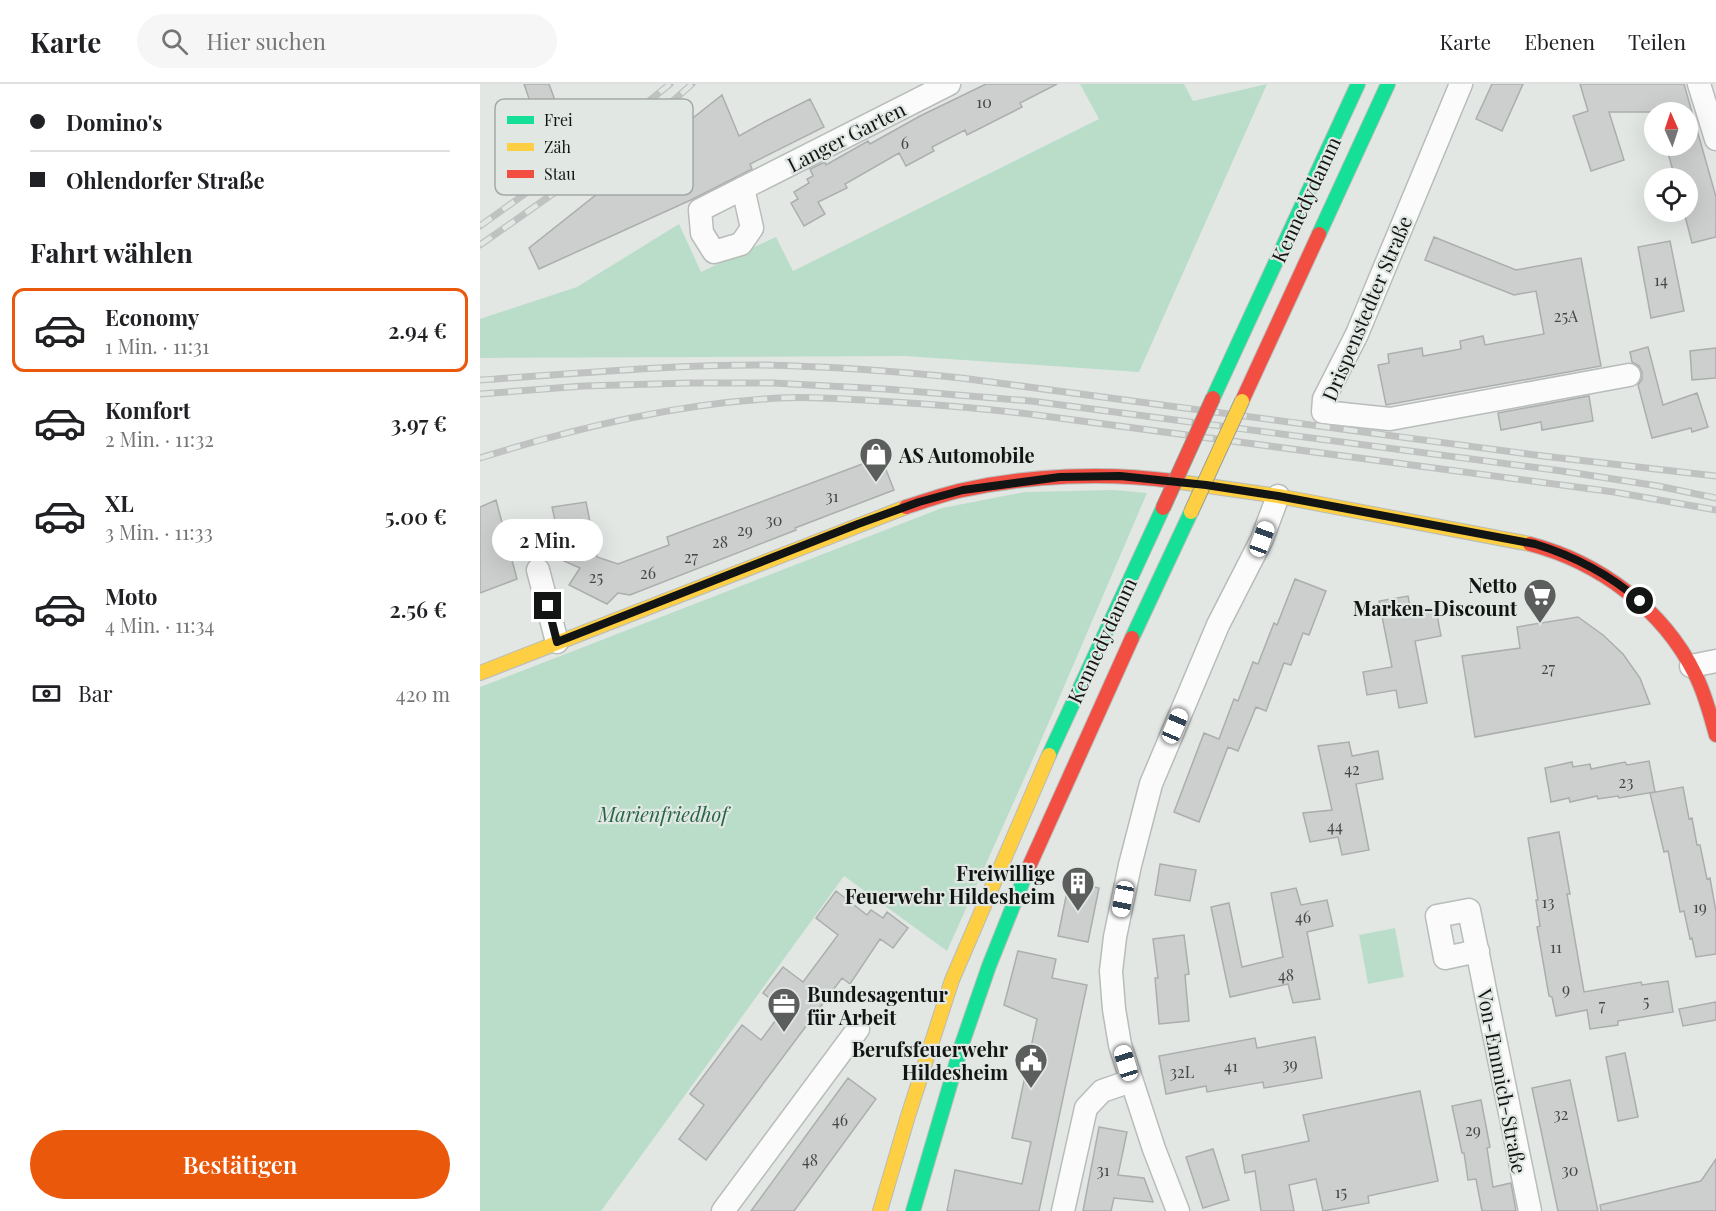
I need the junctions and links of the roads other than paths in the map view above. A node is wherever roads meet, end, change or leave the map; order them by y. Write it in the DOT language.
graph roads {
  1 [pos="949,84"];
  2 [pos="1359,84"];
  3 [pos="1388,84"];
  4 [pos="1461,84"];
  5 [pos="1699,84"];
  6 [pos="1716,139"];
  7 [pos="743,188"];
  8 [pos="1629,375"];
  9 [pos="1278,496"];
  10 [pos="538,570"];
  11 [pos="557,642"];
  12 [pos="1716,661"];
  13 [pos="1691,666"];
  14 [pos="480,673"];
  15 [pos="1716,735"];
  16 [pos="1478,951"];
  17 [pos="858,1029"];
  18 [pos="1131,1080"];
  19 [pos="723,1211"];
  20 [pos="880,1211"];
  21 [pos="912,1211"];
  22 [pos="1063,1211"];
  23 [pos="1178,1211"];
  24 [pos="1530,1211"];
  1 -- 7 [label="street, Langer Garten"];
  2 -- 20 [label="main road, Kennedydamm, bridge"];
  3 -- 21 [label="main road, Kennedydamm, bridge"];
  4 -- 8 [label="street, Drispenstedter Straße"];
  5 -- 6 [label="street"];
  9 -- 11 [label="main road"];
  9 -- 13 [label="main road"];
  9 -- 18 [label="street"];
  10 -- 11 [label="street"];
  11 -- 14 [label="main road"];
  12 -- 13 [label="street"];
  13 -- 15 [label="main road"];
  16 -- 24 [label="street, Von-Emmich-Straße"];
  17 -- 19 [label="street"];
  18 -- 22 [label="street"];
  18 -- 23 [label="street"];
}
